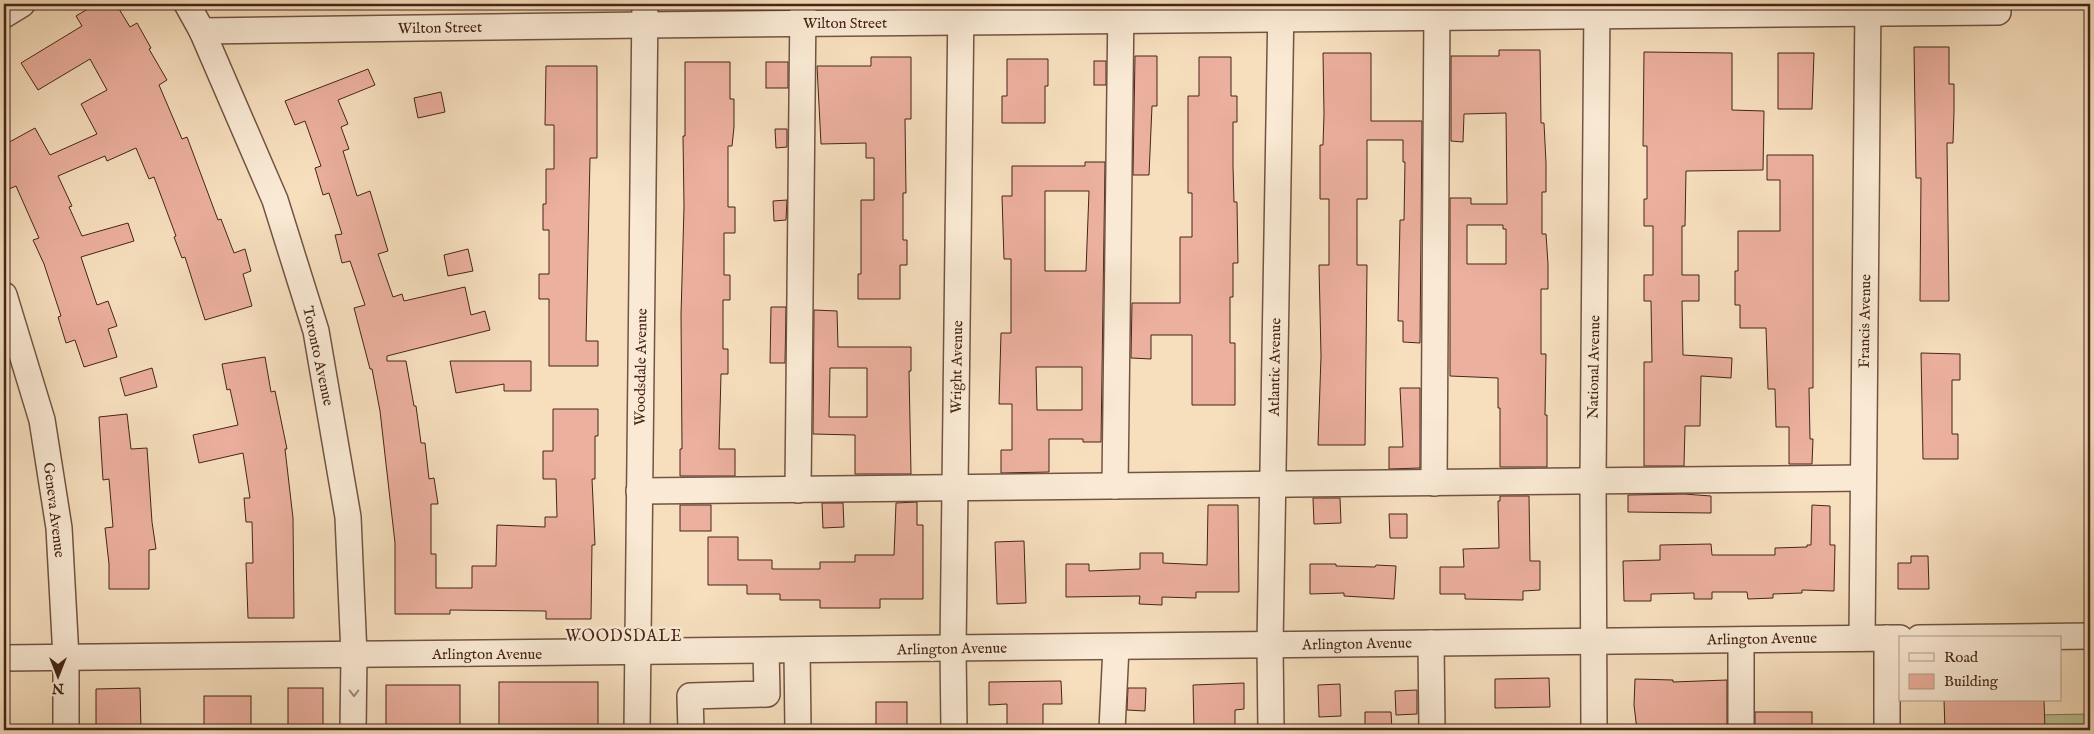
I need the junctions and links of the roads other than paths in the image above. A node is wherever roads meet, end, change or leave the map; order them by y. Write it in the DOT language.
graph roads {
  1 [pos="22,4"];
  2 [pos="187,4"];
  3 [pos="1868,9"];
  4 [pos="1437,10"];
  5 [pos="1597,10"];
  6 [pos="1281,11"];
  7 [pos="1121,12"];
  8 [pos="1998,12"];
  9 [pos="961,13"];
  10 [pos="644,14"];
  11 [pos="803,14"];
  12 [pos="4,15"];
  13 [pos="202,31"];
  14 [pos="4,295"];
  15 [pos="1863,478"];
  16 [pos="1593,481"];
  17 [pos="1434,483"];
  18 [pos="1273,485"];
  19 [pos="1115,486"];
  20 [pos="955,488"];
  21 [pos="798,490"];
  22 [pos="639,492"];
  23 [pos="2062,636"];
  24 [pos="2090,636"];
  25 [pos="1862,638"];
  26 [pos="1894,638"];
  27 [pos="1741,640"];
  28 [pos="1593,641"];
  29 [pos="1431,643"];
  30 [pos="1270,646"];
  31 [pos="1116,647"];
  32 [pos="953,649"];
  33 [pos="766,651"];
  34 [pos="797,651"];
  35 [pos="637,652"];
  36 [pos="354,655"];
  37 [pos="4,658"];
  38 [pos="66,658"];
  39 [pos="66,730"];
  40 [pos="353,730"];
  41 [pos="637,730"];
  42 [pos="691,730"];
  43 [pos="798,730"];
  44 [pos="954,730"];
  45 [pos="1112,730"];
  46 [pos="1271,730"];
  47 [pos="1432,730"];
  48 [pos="1594,730"];
  49 [pos="1741,730"];
  50 [pos="1887,730"];
  1 -- 12 [label="street"];
  2 -- 13 [label="street, Toronto Avenue"];
  3 -- 5 [label="street, Wilton Street"];
  3 -- 8 [label="street, Wilton Street"];
  3 -- 15 [label="street, Francis Avenue"];
  4 -- 5 [label="street, Wilton Street"];
  4 -- 6 [label="street, Wilton Street"];
  4 -- 17 [label="street"];
  5 -- 16 [label="street, National Avenue"];
  6 -- 7 [label="street, Wilton Street"];
  6 -- 18 [label="street, Atlantic Avenue"];
  7 -- 9 [label="street, Wilton Street"];
  7 -- 19 [label="street"];
  9 -- 11 [label="street, Wilton Street"];
  9 -- 20 [label="street, Wright Avenue"];
  10 -- 11 [label="street, Wilton Street"];
  10 -- 13 [label="street, Wilton Street"];
  10 -- 22 [label="street, Woodsdale Avenue"];
  11 -- 21 [label="street"];
  13 -- 36 [label="street, Toronto Avenue"];
  14 -- 38 [label="street, Geneva Avenue"];
  15 -- 16 [label="street"];
  15 -- 25 [label="street, Francis Avenue"];
  16 -- 17 [label="street"];
  16 -- 28 [label="street, National Avenue"];
  17 -- 18 [label="street"];
  18 -- 19 [label="street"];
  18 -- 30 [label="street, Atlantic Avenue"];
  19 -- 20 [label="street"];
  20 -- 21 [label="street"];
  20 -- 32 [label="street, Wright Avenue"];
  21 -- 22 [label="street"];
  22 -- 35 [label="street, Woodsdale Avenue"];
  23 -- 24 [label="street"];
  25 -- 26 [label="street, Arlington Avenue"];
  25 -- 27 [label="street, Arlington Avenue"];
  26 -- 50 [label="street"];
  27 -- 28 [label="street, Arlington Avenue"];
  27 -- 49 [label="street"];
  28 -- 29 [label="street, Arlington Avenue"];
  28 -- 48 [label="street, National Avenue"];
  29 -- 30 [label="street, Arlington Avenue"];
  29 -- 47 [label="street"];
  30 -- 31 [label="street, Arlington Avenue"];
  30 -- 46 [label="street, Atlantic Avenue"];
  31 -- 32 [label="street, Arlington Avenue"];
  31 -- 45 [label="street"];
  32 -- 34 [label="street, Arlington Avenue"];
  32 -- 44 [label="street, Wright Avenue"];
  33 -- 34 [label="street, Arlington Avenue"];
  33 -- 35 [label="street, Arlington Avenue"];
  33 -- 42 [label="street"];
  34 -- 43 [label="street"];
  35 -- 36 [label="street, Arlington Avenue"];
  35 -- 41 [label="street, Woodsdale Avenue"];
  36 -- 38 [label="street, Arlington Avenue"];
  36 -- 40 [label="street, Toronto Avenue, one-way"];
  37 -- 38 [label="street, Arlington Avenue"];
  38 -- 39 [label="street, Geneva Avenue"];
}
